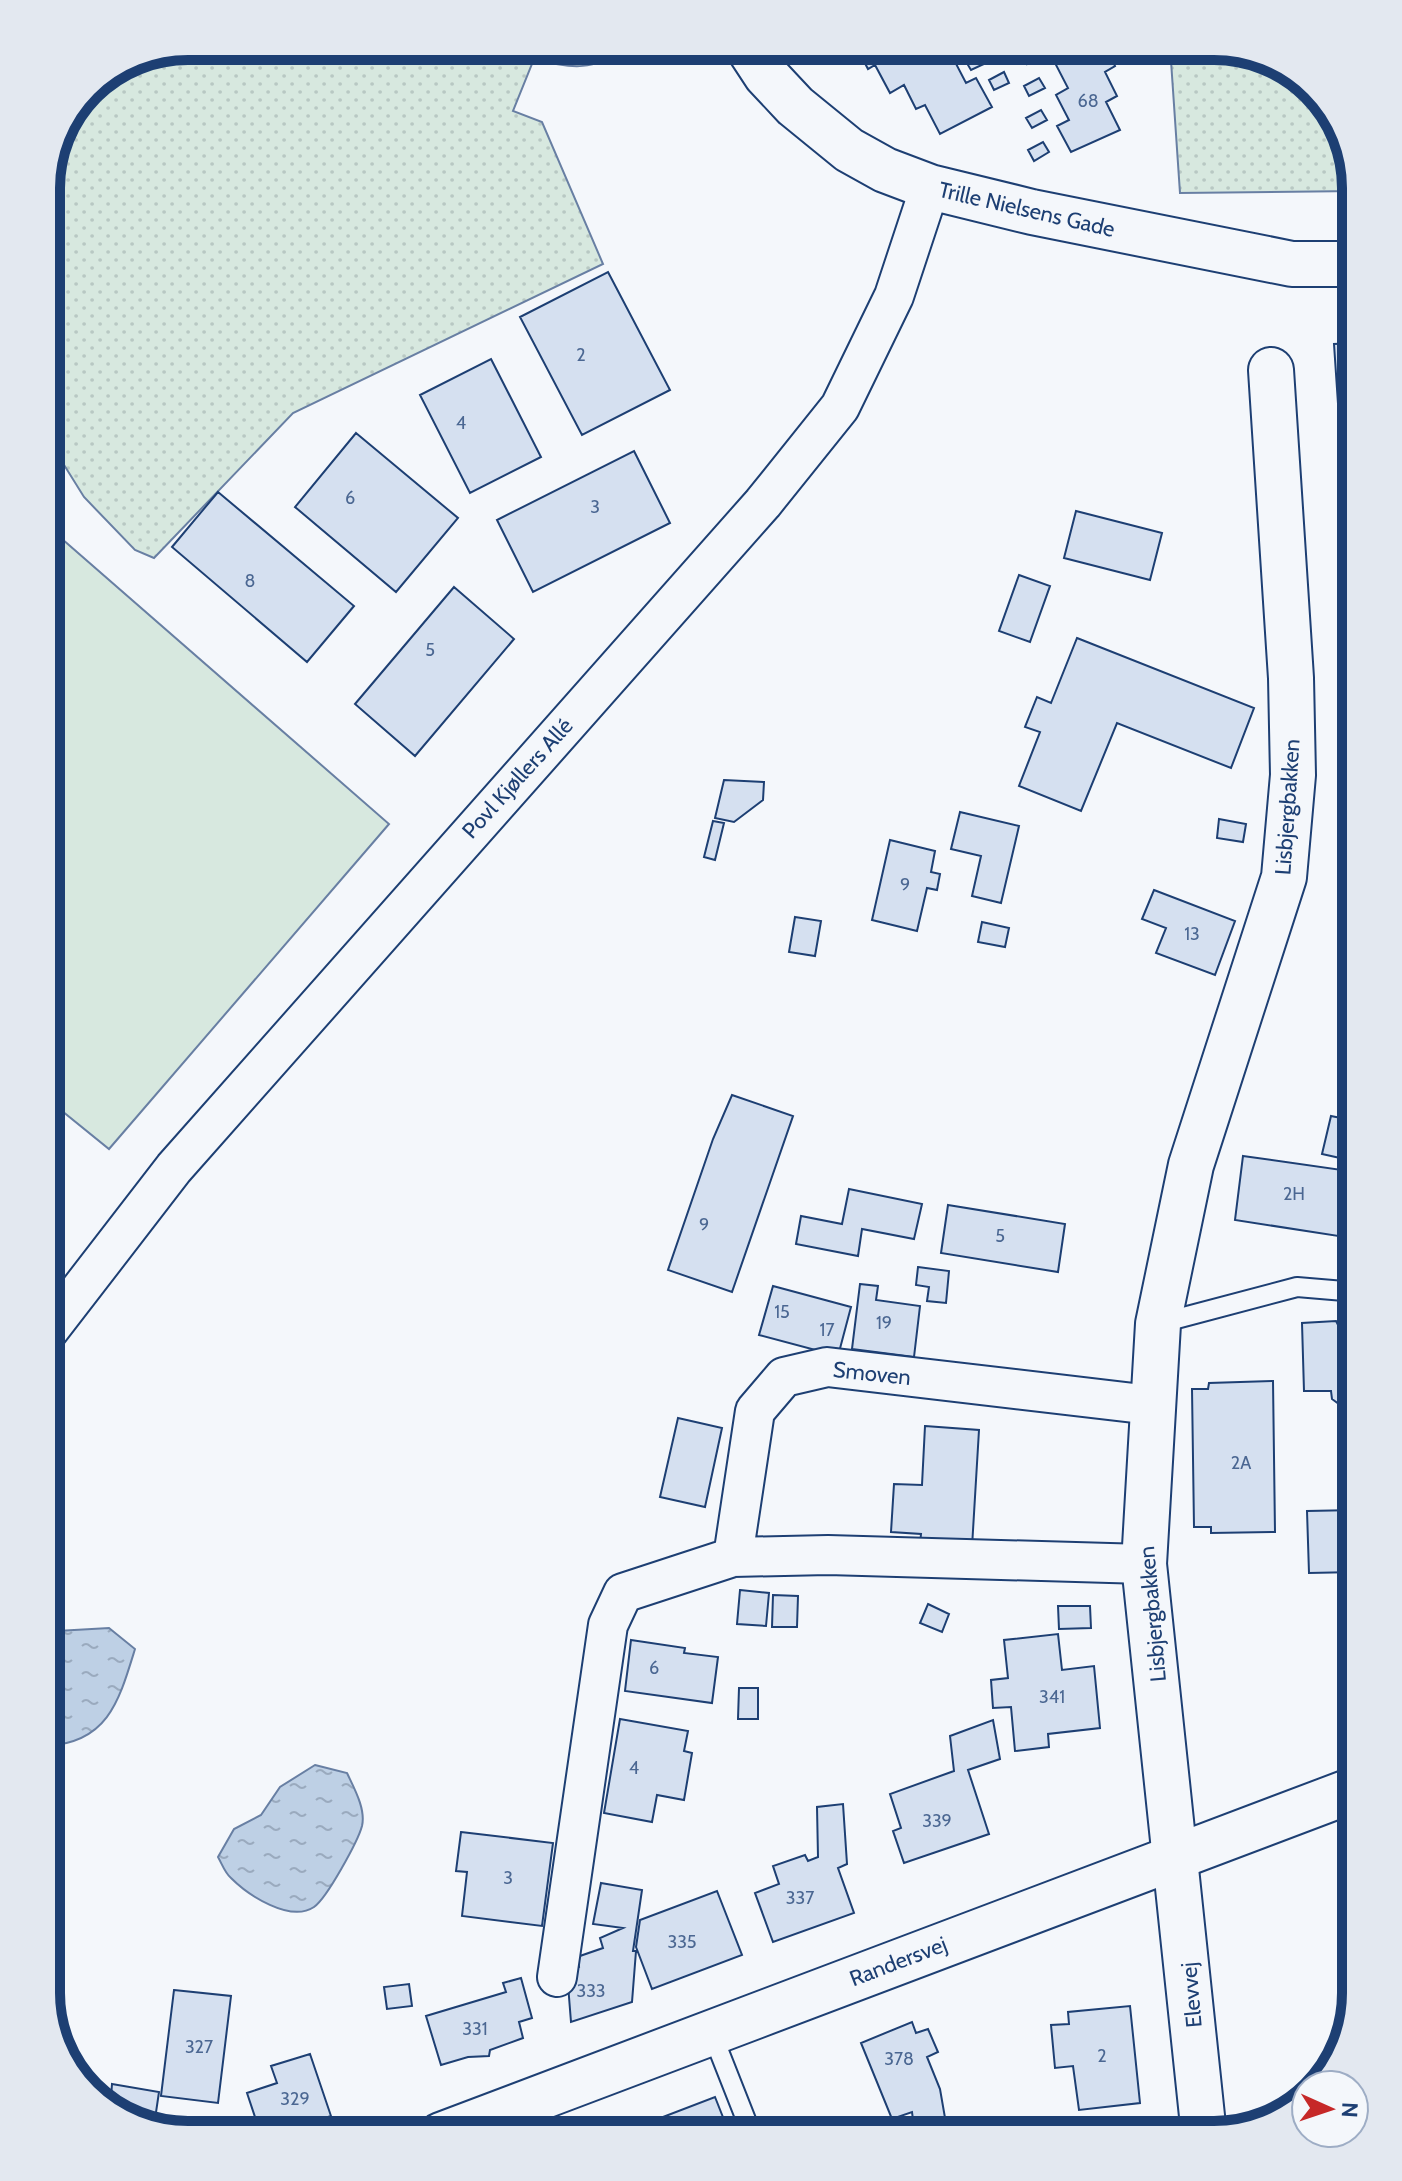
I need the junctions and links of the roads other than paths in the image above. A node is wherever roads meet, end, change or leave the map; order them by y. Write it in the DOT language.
graph roads {
  1 [pos="756,60"];
  2 [pos="930,187"];
  3 [pos="1342,264"];
  4 [pos="1271,370"];
  5 [pos="1342,1291"];
  6 [pos="60,1316"];
  7 [pos="1158,1324"];
  8 [pos="1151,1405"];
  9 [pos="733,1557"];
  10 [pos="1144,1564"];
  11 [pos="1342,1794"];
  12 [pos="1176,1856"];
  13 [pos="557,1977"];
  14 [pos="711,2031"];
  15 [pos="477,2121"];
  16 [pos="746,2121"];
  17 [pos="1203,2121"];
  1 -- 2 [label="street, Trille Nielsens Gade"];
  2 -- 3 [label="street, Trille Nielsens Gade"];
  2 -- 6 [label="street, Povl Kjøllers Allé"];
  4 -- 7 [label="street, Lisbjergbakken"];
  5 -- 7 [label="lane"];
  7 -- 8 [label="street, Lisbjergbakken"];
  8 -- 9 [label="street, Smoven"];
  8 -- 10 [label="street, Lisbjergbakken"];
  9 -- 10 [label="street"];
  9 -- 13 [label="street"];
  10 -- 12 [label="street, Lisbjergbakken"];
  11 -- 12 [label="street, Randersvej"];
  12 -- 14 [label="street, Randersvej"];
  12 -- 17 [label="street, Elevvej"];
  14 -- 15 [label="street, Randersvej"];
  14 -- 16 [label="lane"];
}
